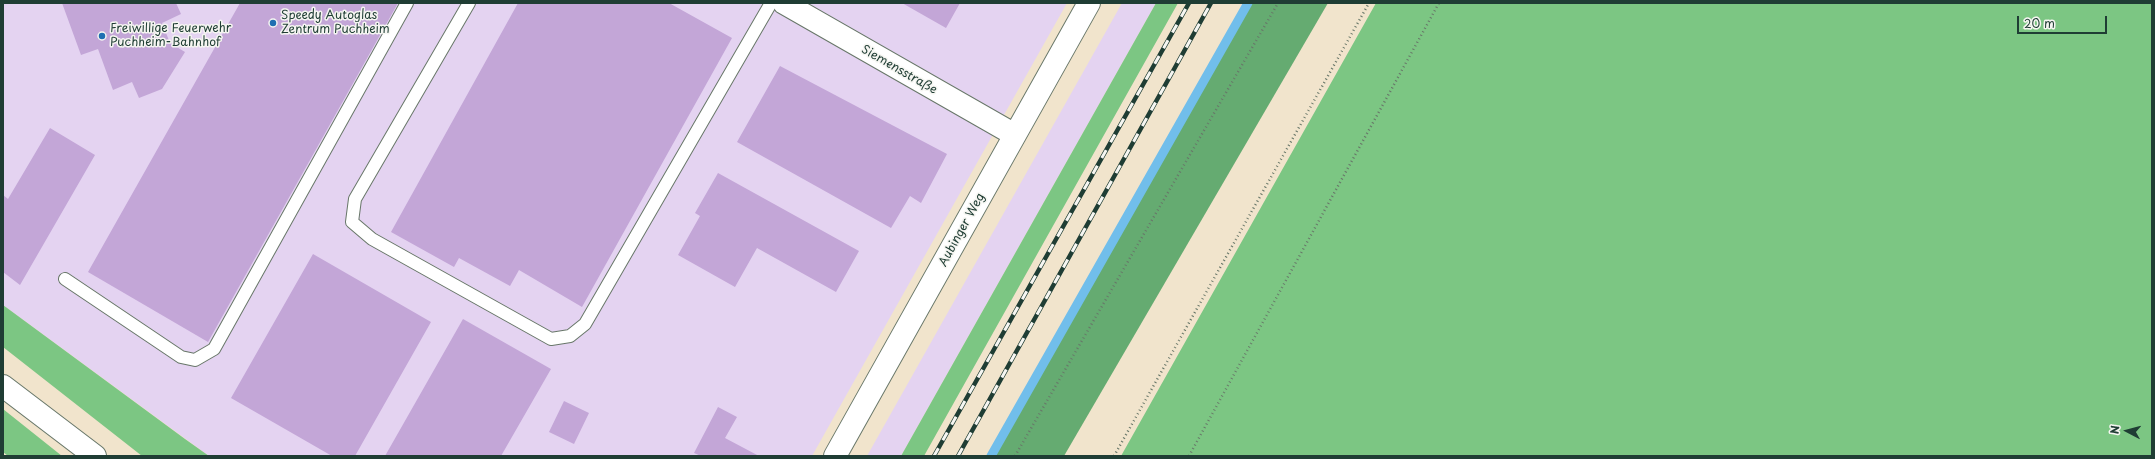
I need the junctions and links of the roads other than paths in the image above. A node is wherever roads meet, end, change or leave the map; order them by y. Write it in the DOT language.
graph roads {
  1 [pos="408,3"];
  2 [pos="469,3"];
  3 [pos="770,3"];
  4 [pos="784,3"];
  5 [pos="1089,3"];
  6 [pos="1015,136"];
  7 [pos="65,279"];
  8 [pos="3,386"];
  9 [pos="95,456"];
  10 [pos="834,456"];
  1 -- 7 [label="lane"];
  2 -- 3 [label="lane"];
  4 -- 6 [label="street, Siemensstraße"];
  5 -- 6 [label="street, Aubinger Weg"];
  6 -- 10 [label="street, Aubinger Weg"];
  8 -- 9 [label="street"];
}
